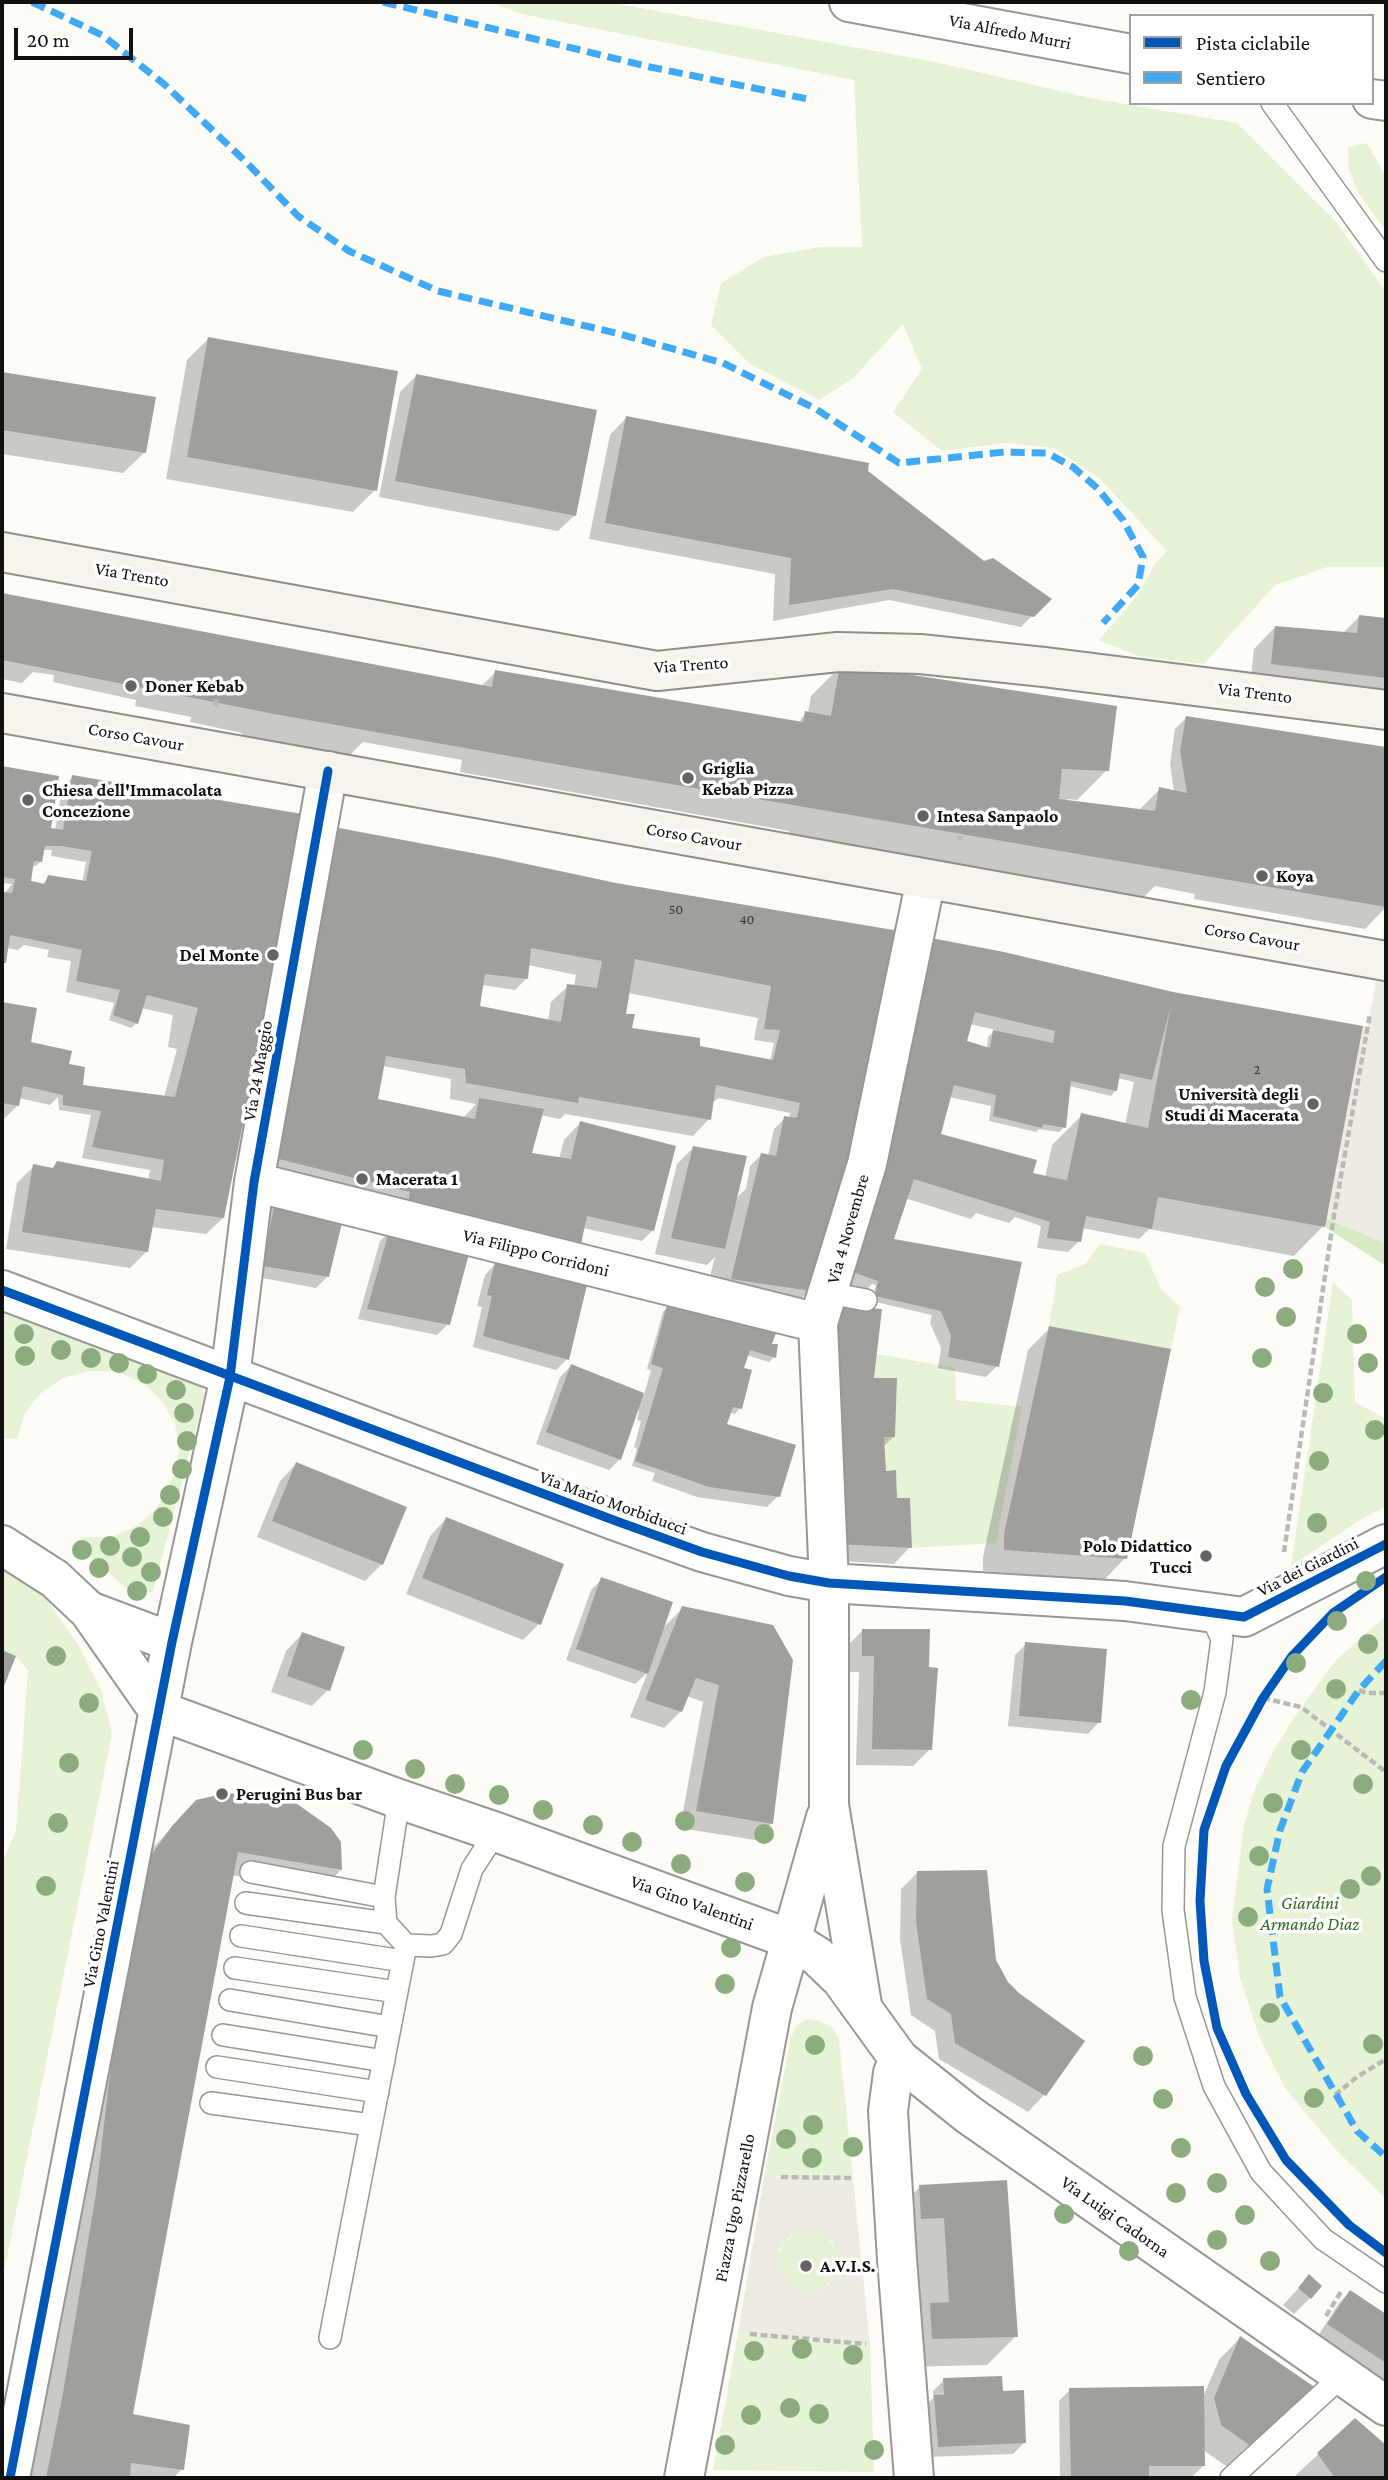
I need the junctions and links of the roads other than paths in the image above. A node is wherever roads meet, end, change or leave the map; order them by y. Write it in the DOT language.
graph roads {
  1 [pos="849,2"];
  2 [pos="1129,54"];
  3 [pos="1273,105"];
  4 [pos="1386,261"];
  5 [pos="2,551"];
  6 [pos="1386,710"];
  7 [pos="2,713"];
  8 [pos="328,771"];
  9 [pos="926,879"];
  10 [pos="1383,963"];
  11 [pos="254,1182"];
  12 [pos="2,1290"];
  13 [pos="866,1300"];
  14 [pos="824,1308"];
  15 [pos="230,1377"];
  16 [pos="1386,1544"];
  17 [pos="2,1545"];
  18 [pos="828,1583"];
  19 [pos="89,1611"];
  20 [pos="1227,1615"];
  21 [pos="172,1642"];
  22 [pos="159,1710"];
  23 [pos="399,1799"];
  24 [pos="829,1805"];
  25 [pos="496,1832"];
  26 [pos="251,1872"];
  27 [pos="384,1897"];
  28 [pos="246,1903"];
  29 [pos="386,1923"];
  30 [pos="241,1936"];
  31 [pos="790,1939"];
  32 [pos="405,1953"];
  33 [pos="235,1968"];
  34 [pos="397,1992"];
  35 [pos="230,2000"];
  36 [pos="863,2007"];
  37 [pos="390,2027"];
  38 [pos="223,2035"];
  39 [pos="899,2059"];
  40 [pos="384,2061"];
  41 [pos="217,2067"];
  42 [pos="378,2092"];
  43 [pos="211,2103"];
  44 [pos="371,2125"];
  45 [pos="1386,2282"];
  46 [pos="330,2338"];
  47 [pos="1342,2376"];
  48 [pos="1386,2406"];
  49 [pos="10,2478"];
  50 [pos="684,2478"];
  51 [pos="914,2478"];
  52 [pos="1231,2478"];
  1 -- 2 [label="street, Via Alfredo Murri"];
  3 -- 4 [label="lane"];
  5 -- 6 [label="main road, Via Trento"];
  7 -- 8 [label="main road, Corso Cavour"];
  8 -- 9 [label="main road, Corso Cavour"];
  8 -- 11 [label="street, Via 24 Maggio"];
  9 -- 10 [label="main road, Corso Cavour"];
  9 -- 14 [label="street, Via 4 Novembre"];
  11 -- 14 [label="street, Via Filippo Corridoni"];
  11 -- 15 [label="street, Via 24 Maggio"];
  12 -- 15 [label="street, Via Mario Morbiducci"];
  13 -- 14 [label="lane"];
  14 -- 18 [label="street, Via 4 Novembre"];
  15 -- 18 [label="street, Via Mario Morbiducci"];
  15 -- 21 [label="street, Via Gino Valentini"];
  16 -- 20 [label="street, Via dei Giardini"];
  17 -- 19 [label="street"];
  18 -- 20 [label="street, Via Mario Morbiducci"];
  18 -- 24 [label="street, Piazza Ugo Pizzarello"];
  19 -- 21 [label="street"];
  19 -- 22 [label="street"];
  20 -- 45 [label="lane"];
  21 -- 22 [label="street, Via Gino Valentini"];
  22 -- 23 [label="street, Via Gino Valentini"];
  22 -- 49 [label="street, Via Gino Valentini"];
  23 -- 25 [label="street, Via Gino Valentini"];
  23 -- 27 [label="lane"];
  24 -- 31 [label="street, Piazza Ugo Pizzarello"];
  24 -- 36 [label="street, Piazza Ugo Pizzarello"];
  25 -- 31 [label="street, Via Gino Valentini"];
  25 -- 32 [label="lane"];
  26 -- 27 [label="lane"];
  27 -- 29 [label="lane"];
  28 -- 29 [label="lane"];
  29 -- 32 [label="lane"];
  30 -- 32 [label="lane"];
  31 -- 36 [label="street"];
  31 -- 50 [label="street, Piazza Ugo Pizzarello"];
  32 -- 34 [label="lane"];
  33 -- 34 [label="lane"];
  34 -- 37 [label="lane"];
  35 -- 37 [label="lane"];
  36 -- 39 [label="street, Via Luigi Cadorna"];
  37 -- 40 [label="lane"];
  38 -- 40 [label="lane"];
  39 -- 47 [label="street, Via Luigi Cadorna"];
  39 -- 51 [label="street"];
  40 -- 42 [label="lane"];
  41 -- 42 [label="lane"];
  42 -- 44 [label="lane"];
  43 -- 44 [label="lane"];
  44 -- 46 [label="lane"];
  47 -- 48 [label="street, Via Luigi Cadorna"];
  47 -- 52 [label="lane"];
}
